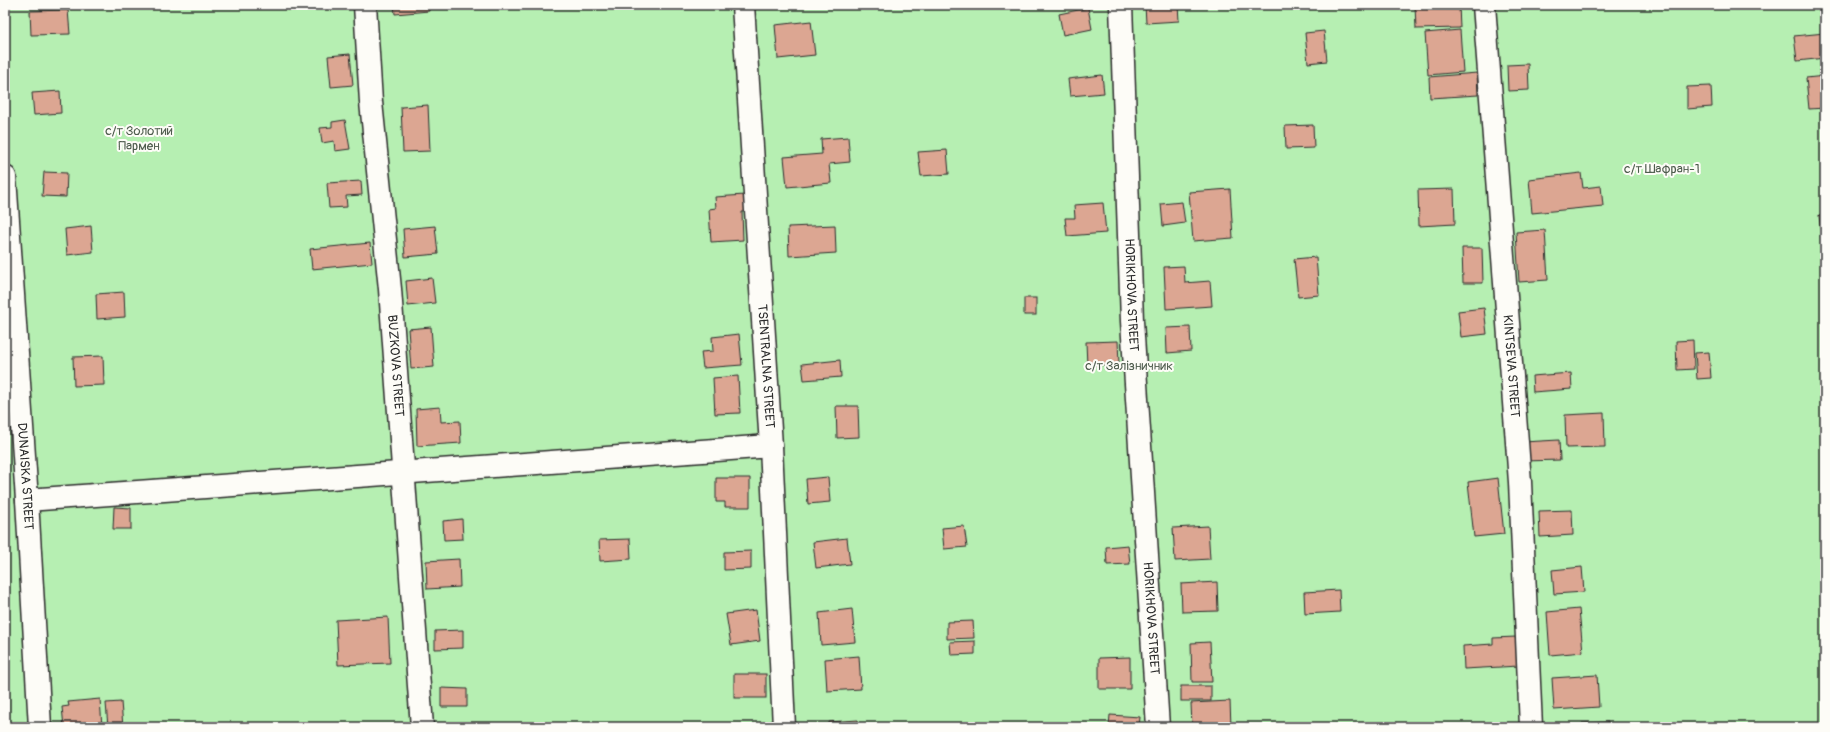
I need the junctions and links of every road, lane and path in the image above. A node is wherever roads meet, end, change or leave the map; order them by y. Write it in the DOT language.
graph roads {
  1 [pos="365,5"];
  2 [pos="744,5"];
  3 [pos="1121,5"];
  4 [pos="1484,5"];
  5 [pos="5,177"];
  6 [pos="771,446"];
  7 [pos="404,472"];
  8 [pos="27,500"];
  9 [pos="40,727"];
  10 [pos="422,727"];
  11 [pos="784,727"];
  12 [pos="1158,727"];
  13 [pos="1531,727"];
  1 -- 7 [label="street, BUZKOVA STREET"];
  2 -- 6 [label="street, TSENTRALNA STREET"];
  3 -- 12 [label="street, HORIKHOVA STREET"];
  4 -- 13 [label="street, KINTSEVA STREET"];
  5 -- 8 [label="street, DUNAISKA STREET"];
  6 -- 7 [label="street"];
  6 -- 11 [label="street, TSENTRALNA STREET"];
  7 -- 8 [label="street"];
  7 -- 10 [label="street, BUZKOVA STREET"];
  8 -- 9 [label="street, DUNAISKA STREET"];
}
